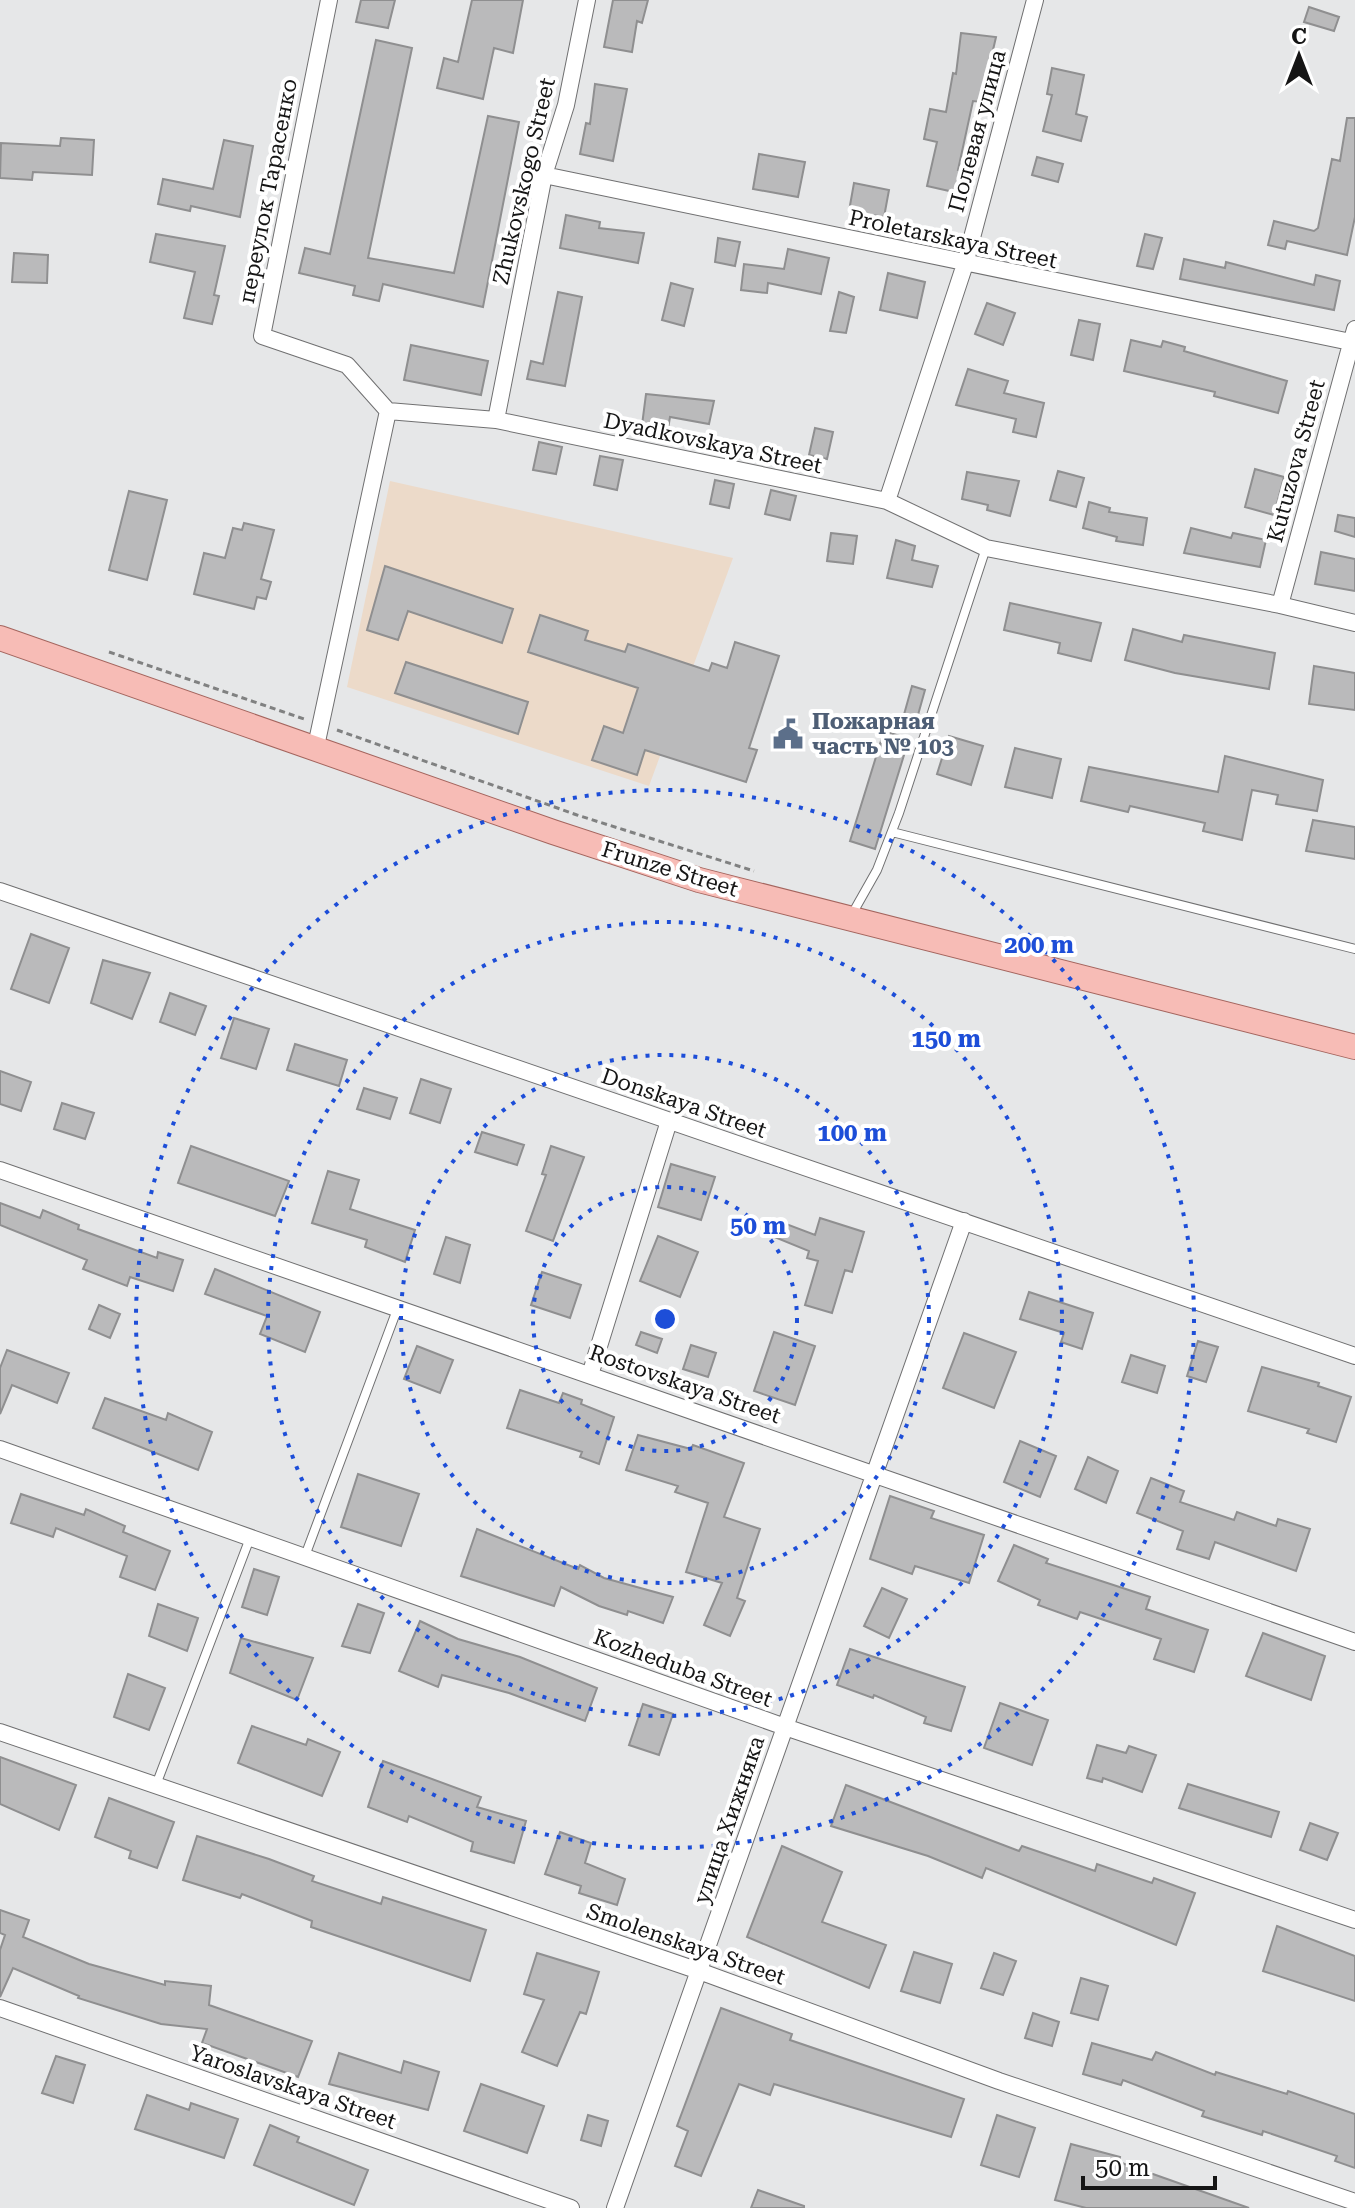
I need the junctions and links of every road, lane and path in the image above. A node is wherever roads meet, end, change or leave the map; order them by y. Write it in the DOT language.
graph roads {
  1 [pos="329,0"];
  2 [pos="587,0"];
  3 [pos="1035,0"];
  4 [pos="544,175"];
  5 [pos="965,264"];
  6 [pos="1354,338"];
  7 [pos="388,411"];
  8 [pos="496,420"];
  9 [pos="887,501"];
  10 [pos="986,548"];
  11 [pos="1280,605"];
  12 [pos="1355,623"];
  13 [pos="0,638"];
  14 [pos="102,650"];
  15 [pos="319,735"];
  16 [pos="892,832"];
  17 [pos="755,871"];
  18 [pos="0,891"];
  19 [pos="849,920"];
  20 [pos="1355,949"];
  21 [pos="1355,1047"];
  22 [pos="669,1121"];
  23 [pos="0,1170"];
  24 [pos="964,1221"];
  25 [pos="398,1307"];
  26 [pos="1355,1356"];
  27 [pos="590,1375"];
  28 [pos="0,1449"];
  29 [pos="875,1473"];
  30 [pos="250,1538"];
  31 [pos="305,1557"];
  32 [pos="1355,1642"];
  33 [pos="785,1727"];
  34 [pos="0,1732"];
  35 [pos="156,1785"];
  36 [pos="1355,1920"];
  37 [pos="699,1971"];
  38 [pos="0,2008"];
  39 [pos="1355,2202"];
  40 [pos="571,2208"];
  41 [pos="615,2208"];
  1 -- 7 [label="street, переулок Тарасенко"];
  2 -- 4 [label="street, Zhukovskogo Street"];
  3 -- 5 [label="street, Полевая улица"];
  4 -- 5 [label="street, Proletarskaya Street"];
  4 -- 8 [label="street, Zhukovskogo Street"];
  5 -- 6 [label="street, Proletarskaya Street"];
  5 -- 9 [label="street, Полевая улица"];
  6 -- 11 [label="street, Kutuzova Street"];
  7 -- 8 [label="street, Dyadkovskaya Street"];
  7 -- 15 [label="street"];
  8 -- 9 [label="street, Dyadkovskaya Street"];
  9 -- 10 [label="street, Dyadkovskaya Street"];
  10 -- 11 [label="street, Dyadkovskaya Street"];
  10 -- 16 [label="lane"];
  11 -- 12 [label="street, Dyadkovskaya Street"];
  13 -- 15 [label="main road, Frunze Street"];
  14 -- 15 [label="path"];
  15 -- 17 [label="path"];
  15 -- 19 [label="main road, Frunze Street"];
  16 -- 19 [label="lane"];
  16 -- 20 [label="lane"];
  18 -- 22 [label="street, Donskaya Street"];
  19 -- 21 [label="main road, Frunze Street"];
  22 -- 24 [label="street, Donskaya Street"];
  22 -- 27 [label="street"];
  23 -- 25 [label="street, Rostovskaya Street"];
  24 -- 26 [label="street, Donskaya Street"];
  24 -- 29 [label="street, улица Хижняка"];
  25 -- 27 [label="street, Rostovskaya Street"];
  25 -- 31 [label="lane"];
  27 -- 29 [label="street, Rostovskaya Street"];
  28 -- 30 [label="street, Kozheduba Street"];
  29 -- 32 [label="street, Rostovskaya Street"];
  29 -- 33 [label="street, улица Хижняка"];
  30 -- 31 [label="street, Kozheduba Street"];
  30 -- 35 [label="lane"];
  31 -- 33 [label="street, Kozheduba Street"];
  33 -- 36 [label="street, Kozheduba Street"];
  33 -- 37 [label="street, улица Хижняка"];
  34 -- 35 [label="street, Smolenskaya Street"];
  35 -- 37 [label="street, Smolenskaya Street"];
  37 -- 39 [label="street, Smolenskaya Street"];
  37 -- 41 [label="street, улица Хижняка"];
  38 -- 40 [label="street, Yaroslavskaya Street"];
}
